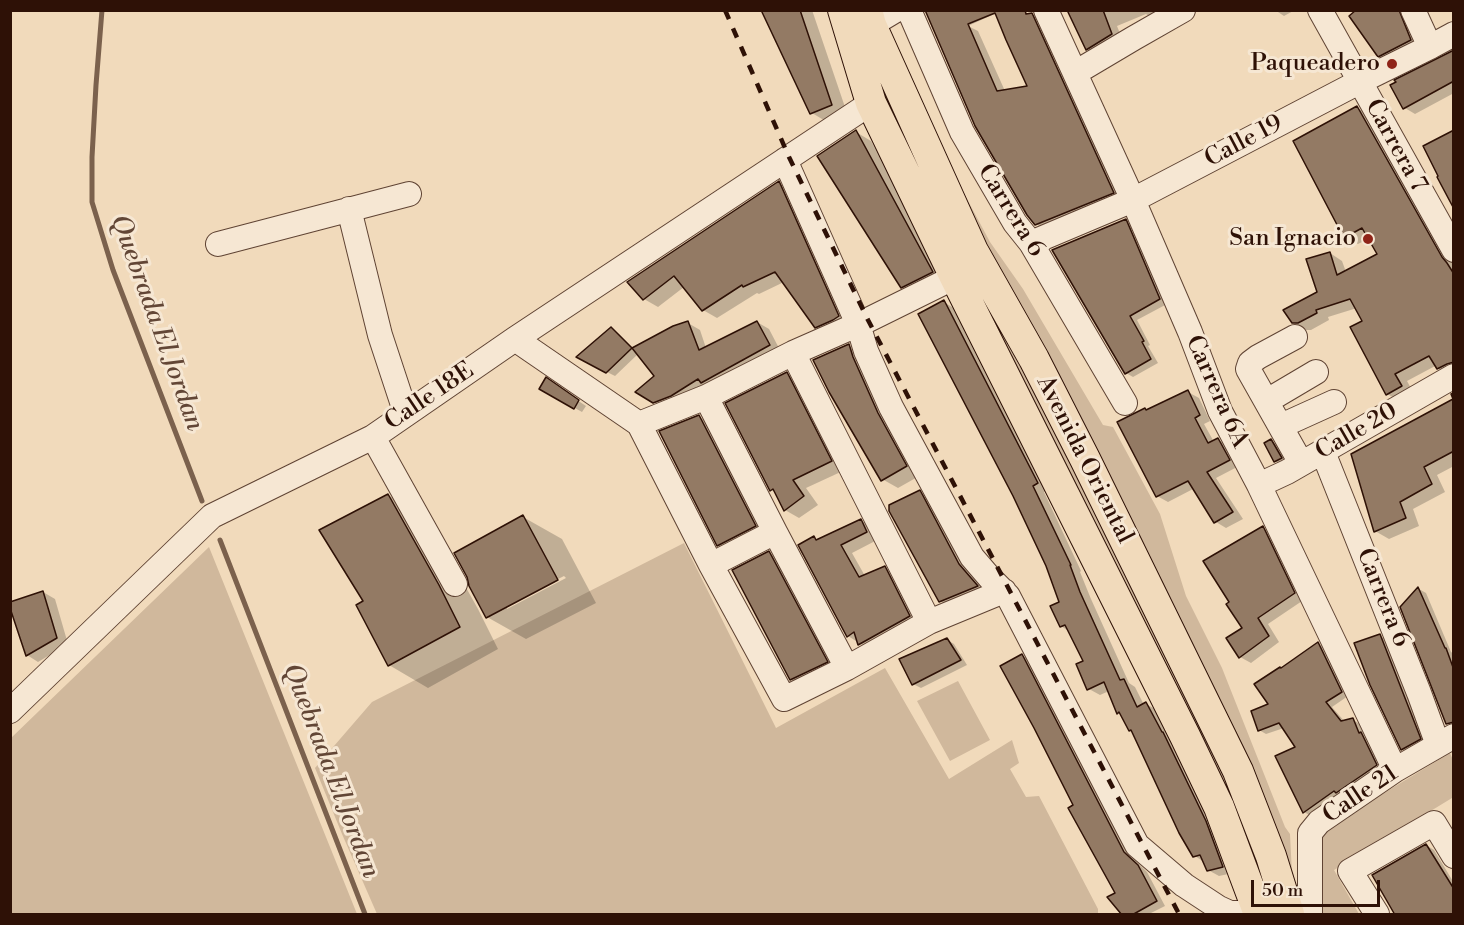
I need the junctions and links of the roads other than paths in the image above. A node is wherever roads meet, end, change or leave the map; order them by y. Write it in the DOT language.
graph roads {
  1 [pos="843,10"];
  2 [pos="896,10"];
  3 [pos="909,10"];
  4 [pos="1184,10"];
  5 [pos="1320,10"];
  6 [pos="1413,10"];
  7 [pos="1047,11"];
  8 [pos="869,18"];
  9 [pos="1454,34"];
  10 [pos="1431,47"];
  11 [pos="1075,72"];
  12 [pos="1359,82"];
  13 [pos="871,103"];
  14 [pos="785,160"];
  15 [pos="410,194"];
  16 [pos="1133,200"];
  17 [pos="348,209"];
  18 [pos="1031,243"];
  19 [pos="218,244"];
  20 [pos="1454,250"];
  21 [pos="955,277"];
  22 [pos="858,324"];
  23 [pos="1295,337"];
  24 [pos="515,339"];
  25 [pos="793,353"];
  26 [pos="1316,372"];
  27 [pos="1454,376"];
  28 [pos="706,397"];
  29 [pos="1267,401"];
  30 [pos="1334,402"];
  31 [pos="1125,403"];
  32 [pos="406,414"];
  33 [pos="639,424"];
  34 [pos="1281,426"];
  35 [pos="373,437"];
  36 [pos="1323,452"];
  37 [pos="1301,463"];
  38 [pos="1259,485"];
  39 [pos="775,532"];
  40 [pos="711,565"];
  41 [pos="455,584"];
  42 [pos="1004,591"];
  43 [pos="929,622"];
  44 [pos="847,668"];
  45 [pos="10,711"];
  46 [pos="1446,740"];
  47 [pos="1395,770"];
  48 [pos="1454,856"];
  49 [pos="1258,914"];
  50 [pos="1289,915"];
  51 [pos="1310,915"];
  52 [pos="1377,915"];
  1 -- 13 [label="main road, Avenida Oriental"];
  2 -- 8 [label="street"];
  3 -- 18 [label="street, Carrera 6"];
  4 -- 11 [label="street"];
  5 -- 12 [label="street, Carrera 7"];
  6 -- 10 [label="street"];
  7 -- 11 [label="street, Carrera 6A"];
  8 -- 50 [label="main road, Avenida Oriental"];
  9 -- 10 [label="street, Calle 19"];
  10 -- 12 [label="street, Calle 19"];
  11 -- 16 [label="street, Carrera 6A"];
  12 -- 16 [label="street, Calle 19"];
  12 -- 20 [label="street, Carrera 7"];
  13 -- 14 [label="street, Calle 18E"];
  13 -- 21 [label="main road, Avenida Oriental"];
  14 -- 22 [label="street"];
  14 -- 24 [label="street, Calle 18E"];
  15 -- 17 [label="street"];
  16 -- 18 [label="street, Calle 19"];
  16 -- 38 [label="street, Carrera 6A"];
  17 -- 19 [label="street"];
  17 -- 32 [label="street"];
  18 -- 31 [label="street, Carrera 6"];
  21 -- 22 [label="street"];
  21 -- 49 [label="main road, Avenida Oriental"];
  22 -- 25 [label="street"];
  22 -- 42 [label="street"];
  23 -- 29 [label="street"];
  24 -- 32 [label="street, Calle 18E"];
  24 -- 33 [label="street"];
  25 -- 28 [label="street"];
  25 -- 43 [label="street"];
  26 -- 29 [label="street"];
  27 -- 36 [label="street, Calle 20"];
  28 -- 33 [label="street"];
  28 -- 39 [label="street"];
  29 -- 34 [label="street"];
  30 -- 34 [label="street"];
  32 -- 35 [label="street, Calle 18E"];
  33 -- 40 [label="street"];
  34 -- 37 [label="street"];
  35 -- 41 [label="street"];
  35 -- 45 [label="street, Calle 18E"];
  36 -- 37 [label="street, Calle 20"];
  36 -- 46 [label="street, Carrera 6"];
  37 -- 38 [label="street, Calle 20"];
  38 -- 47 [label="street, Carrera 6A"];
  39 -- 40 [label="street"];
  39 -- 44 [label="street"];
  40 -- 44 [label="street"];
  42 -- 43 [label="street"];
  42 -- 49 [label="street"];
  43 -- 44 [label="street"];
  46 -- 47 [label="street, Calle 21"];
  47 -- 51 [label="street, Calle 21"];
  48 -- 52 [label="street"];
}
